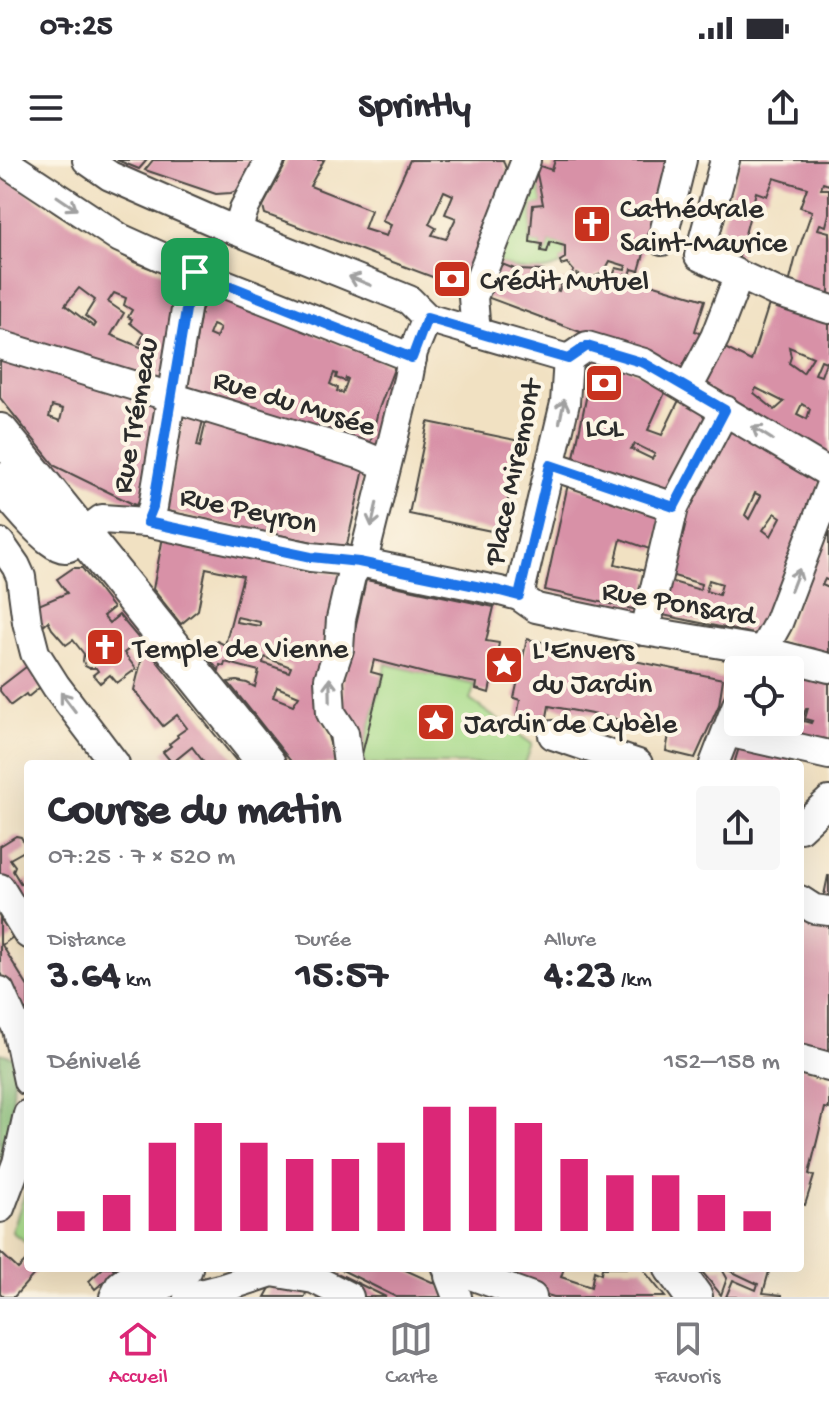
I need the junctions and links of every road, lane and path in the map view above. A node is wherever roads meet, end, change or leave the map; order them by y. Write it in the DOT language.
graph roads {
  1 [pos="2,160"];
  2 [pos="87,160"];
  3 [pos="270,160"];
  4 [pos="524,160"];
  5 [pos="681,163"];
  6 [pos="723,169"];
  7 [pos="237,231"];
  8 [pos="662,241"];
  9 [pos="195,272"];
  10 [pos="739,275"];
  11 [pos="829,309"];
  12 [pos="427,318"];
  13 [pos="476,333"];
  14 [pos="0,345"];
  15 [pos="412,358"];
  16 [pos="568,359"];
  17 [pos="688,388"];
  18 [pos="170,398"];
  19 [pos="725,410"];
  20 [pos="0,432"];
  21 [pos="386,465"];
  22 [pos="550,465"];
  23 [pos="829,473"];
  24 [pos="0,481"];
  25 [pos="829,489"];
  26 [pos="674,507"];
  27 [pos="147,522"];
  28 [pos="82,534"];
  29 [pos="0,543"];
  30 [pos="359,562"];
  31 [pos="519,596"];
  32 [pos="645,631"];
  33 [pos="742,656"];
  34 [pos="760,656"];
  35 [pos="804,665"];
  36 [pos="829,668"];
  37 [pos="553,735"];
  38 [pos="725,736"];
  39 [pos="745,736"];
  40 [pos="829,755"];
  41 [pos="112,760"];
  42 [pos="264,760"];
  43 [pos="347,760"];
  44 [pos="626,760"];
  45 [pos="716,760"];
  46 [pos="829,801"];
  47 [pos="804,824"];
  48 [pos="0,888"];
  49 [pos="804,903"];
  50 [pos="829,911"];
  51 [pos="24,927"];
  52 [pos="0,991"];
  53 [pos="804,1060"];
  54 [pos="24,1062"];
  55 [pos="829,1067"];
  56 [pos="24,1132"];
  57 [pos="0,1208"];
  58 [pos="137,1272"];
  59 [pos="178,1272"];
  60 [pos="448,1272"];
  61 [pos="462,1272"];
  62 [pos="114,1297"];
  63 [pos="137,1297"];
  64 [pos="188,1297"];
  65 [pos="349,1297"];
  66 [pos="457,1297"];
  67 [pos="532,1297"];
  1 -- 9 [label="street, one-way"];
  2 -- 7 [label="street, Place Miremont"];
  3 -- 7 [label="street"];
  4 -- 13 [label="street"];
  5 -- 6 [label="street"];
  5 -- 8 [label="street"];
  6 -- 10 [label="street"];
  12 -- 7 [label="street, Place Miremont, one-way"];
  9 -- 15 [label="street"];
  9 -- 18 [label="street, Rue Trémeau"];
  10 -- 11 [label="street"];
  10 -- 17 [label="street"];
  12 -- 13 [label="street, Place Miremont"];
  12 -- 15 [label="street"];
  13 -- 16 [label="street, Place Miremont"];
  14 -- 18 [label="street, Rue du Musée"];
  15 -- 21 [label="street"];
  16 -- 17 [label="street"];
  22 -- 16 [label="street, Place Miremont, one-way"];
  17 -- 19 [label="street"];
  18 -- 21 [label="street, Rue du Musée"];
  18 -- 27 [label="street, Rue Trémeau"];
  23 -- 19 [label="street, one-way"];
  19 -- 26 [label="street"];
  20 -- 28 [label="main road"];
  21 -- 30 [label="street, one-way"];
  22 -- 26 [label="street"];
  22 -- 31 [label="street, Place Miremont"];
  24 -- 28 [label="main road"];
  34 -- 25 [label="street, one-way"];
  26 -- 32 [label="street"];
  27 -- 28 [label="street, Rue Peyron"];
  27 -- 30 [label="street, Rue Peyron"];
  28 -- 42 [label="main road"];
  41 -- 29 [label="street, one-way"];
  30 -- 31 [label="street, Place Miremont"];
  43 -- 30 [label="street, one-way"];
  31 -- 32 [label="street, Rue Ponsard"];
  32 -- 33 [label="street, Rue Ponsard"];
  35 -- 36 [label="street, Rue Ponsard"];
  37 -- 44 [label="street"];
  38 -- 45 [label="street"];
  39 -- 40 [label="street"];
  46 -- 47 [label="street"];
  48 -- 51 [label="street"];
  49 -- 50 [label="street"];
  52 -- 54 [label="street"];
  53 -- 55 [label="street"];
  56 -- 57 [label="street"];
  58 -- 62 [label="street"];
  59 -- 63 [label="main road"];
  60 -- 66 [label="street"];
  61 -- 67 [label="street"];
  64 -- 65 [label="street"];
}
